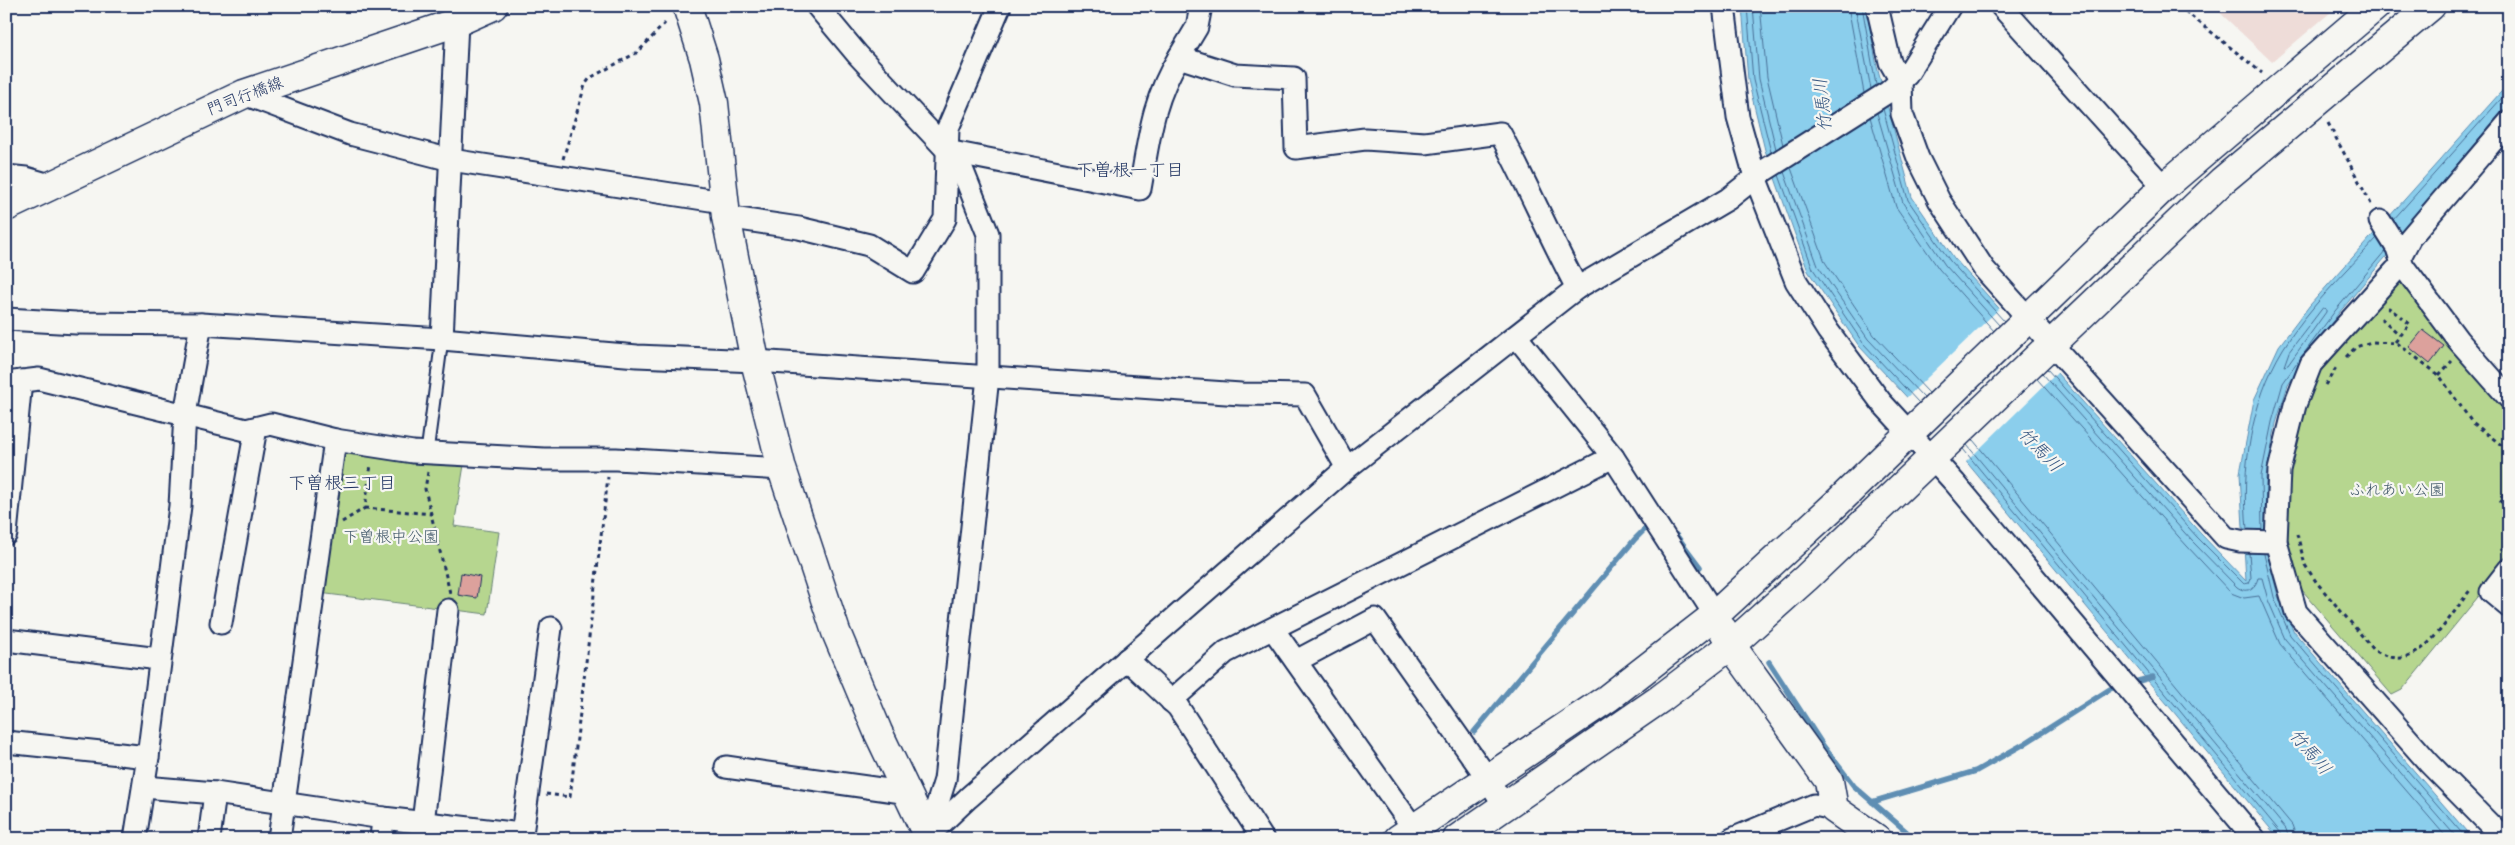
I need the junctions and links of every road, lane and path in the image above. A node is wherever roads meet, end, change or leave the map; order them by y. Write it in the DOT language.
graph roads {
  1 [pos="493,6"];
  2 [pos="817,6"];
  3 [pos="1000,6"];
  4 [pos="1201,6"];
  5 [pos="1724,6"];
  6 [pos="1877,6"];
  7 [pos="1950,6"];
  8 [pos="2001,6"];
  9 [pos="2179,6"];
  10 [pos="2376,6"];
  11 [pos="2431,6"];
  12 [pos="679,11"];
  13 [pos="457,22"];
  14 [pos="1179,57"];
  15 [pos="2264,75"];
  16 [pos="1894,87"];
  17 [pos="244,94"];
  18 [pos="2509,122"];
  19 [pos="2328,123"];
  20 [pos="947,151"];
  21 [pos="451,160"];
  22 [pos="1759,174"];
  23 [pos="6,176"];
  24 [pos="558,177"];
  25 [pos="50,185"];
  26 [pos="2164,187"];
  27 [pos="6,207"];
  28 [pos="724,209"];
  29 [pos="2380,222"];
  30 [pos="2400,257"];
  31 [pos="1577,288"];
  32 [pos="6,319"];
  33 [pos="2024,321"];
  34 [pos="200,324"];
  35 [pos="2400,335"];
  36 [pos="1516,336"];
  37 [pos="442,339"];
  38 [pos="2395,342"];
  39 [pos="2048,345"];
  40 [pos="755,361"];
  41 [pos="988,377"];
  42 [pos="13,382"];
  43 [pos="2322,390"];
  44 [pos="2508,395"];
  45 [pos="185,414"];
  46 [pos="256,428"];
  47 [pos="1911,431"];
  48 [pos="335,440"];
  49 [pos="2509,451"];
  50 [pos="427,452"];
  51 [pos="372,456"];
  52 [pos="1934,456"];
  53 [pos="1613,457"];
  54 [pos="609,459"];
  55 [pos="1347,468"];
  56 [pos="782,469"];
  57 [pos="2509,489"];
  58 [pos="365,508"];
  59 [pos="2509,508"];
  60 [pos="432,514"];
  61 [pos="334,527"];
  62 [pos="2297,527"];
  63 [pos="6,534"];
  64 [pos="2276,542"];
  65 [pos="2509,542"];
  66 [pos="2504,562"];
  67 [pos="2472,588"];
  68 [pos="2509,607"];
  69 [pos="448,610"];
  70 [pos="1715,615"];
  71 [pos="221,623"];
  72 [pos="551,628"];
  73 [pos="1273,628"];
  74 [pos="6,640"];
  75 [pos="1731,645"];
  76 [pos="160,659"];
  77 [pos="1127,659"];
  78 [pos="1296,661"];
  79 [pos="1171,701"];
  80 [pos="6,742"];
  81 [pos="148,757"];
  82 [pos="726,767"];
  83 [pos="1488,779"];
  84 [pos="144,787"];
  85 [pos="215,793"];
  86 [pos="909,793"];
  87 [pos="570,798"];
  88 [pos="283,804"];
  89 [pos="1505,807"];
  90 [pos="1834,809"];
  91 [pos="423,823"];
  92 [pos="382,828"];
  93 [pos="449,832"];
  94 [pos="1406,834"];
  95 [pos="522,836"];
  96 [pos="927,838"];
  97 [pos="135,839"];
  98 [pos="209,839"];
  99 [pos="278,839"];
  100 [pos="1263,839"];
  101 [pos="1457,839"];
  102 [pos="1732,839"];
  103 [pos="1877,839"];
  104 [pos="2255,839"];
  105 [pos="2504,839"];
  1 -- 13 [label="street, 門司行橋線"];
  2 -- 20 [label="street"];
  3 -- 20 [label="street"];
  4 -- 14 [label="street"];
  5 -- 22 [label="street"];
  6 -- 16 [label="street"];
  7 -- 16 [label="street"];
  8 -- 26 [label="street"];
  9 -- 15 [label="path"];
  10 -- 26 [label="street"];
  11 -- 39 [label="street"];
  12 -- 24 [label="path"];
  12 -- 28 [label="street"];
  13 -- 17 [label="street, 門司行橋線"];
  13 -- 21 [label="street"];
  14 -- 20 [label="street"];
  14 -- 31 [label="street"];
  16 -- 22 [label="street"];
  16 -- 33 [label="street"];
  17 -- 21 [label="street"];
  17 -- 25 [label="street, 門司行橋線"];
  18 -- 30 [label="street"];
  19 -- 29 [label="path"];
  20 -- 28 [label="street"];
  20 -- 41 [label="street"];
  21 -- 24 [label="street"];
  21 -- 37 [label="street"];
  22 -- 31 [label="street"];
  22 -- 47 [label="street"];
  23 -- 25 [label="street"];
  24 -- 28 [label="street"];
  25 -- 27 [label="street, 門司行橋線"];
  26 -- 33 [label="street"];
  28 -- 40 [label="street"];
  29 -- 30 [label="street"];
  30 -- 44 [label="street"];
  30 -- 64 [label="street"];
  31 -- 36 [label="street"];
  32 -- 34 [label="street"];
  33 -- 39 [label="street"];
  33 -- 47 [label="street"];
  34 -- 37 [label="street"];
  34 -- 45 [label="street"];
  35 -- 35 [label="path"];
  35 -- 38 [label="path"];
  36 -- 53 [label="street"];
  36 -- 55 [label="street"];
  37 -- 40 [label="street"];
  37 -- 50 [label="lane"];
  38 -- 43 [label="path"];
  38 -- 49 [label="path"];
  39 -- 52 [label="street"];
  39 -- 64 [label="street"];
  40 -- 41 [label="street"];
  40 -- 56 [label="street"];
  41 -- 55 [label="street"];
  41 -- 96 [label="street"];
  42 -- 45 [label="street"];
  42 -- 63 [label="street"];
  45 -- 46 [label="street"];
  45 -- 76 [label="street"];
  46 -- 48 [label="street"];
  46 -- 71 [label="street"];
  47 -- 52 [label="street"];
  47 -- 70 [label="street"];
  48 -- 50 [label="street"];
  48 -- 88 [label="street"];
  50 -- 54 [label="street"];
  50 -- 60 [label="path"];
  51 -- 58 [label="path"];
  52 -- 75 [label="street"];
  52 -- 104 [label="street"];
  53 -- 70 [label="street"];
  53 -- 73 [label="street"];
  54 -- 56 [label="street"];
  54 -- 87 [label="path"];
  55 -- 77 [label="street"];
  56 -- 86 [label="street"];
  57 -- 59 [label="path"];
  58 -- 60 [label="path"];
  58 -- 61 [label="path"];
  60 -- 69 [label="path"];
  62 -- 67 [label="path"];
  64 -- 105 [label="street"];
  65 -- 66 [label="path"];
  66 -- 68 [label="street"];
  69 -- 91 [label="street"];
  70 -- 75 [label="street"];
  70 -- 83 [label="street"];
  72 -- 95 [label="street"];
  73 -- 78 [label="street"];
  73 -- 79 [label="street"];
  74 -- 76 [label="street"];
  75 -- 89 [label="street"];
  75 -- 90 [label="street"];
  76 -- 81 [label="street"];
  77 -- 79 [label="street"];
  77 -- 96 [label="street"];
  78 -- 83 [label="street"];
  78 -- 94 [label="street"];
  79 -- 100 [label="street"];
  80 -- 81 [label="street"];
  81 -- 84 [label="street"];
  82 -- 86 [label="street"];
  83 -- 89 [label="street"];
  83 -- 94 [label="street"];
  84 -- 85 [label="street"];
  84 -- 97 [label="street"];
  85 -- 88 [label="street"];
  85 -- 98 [label="street"];
  86 -- 96 [label="street"];
  88 -- 92 [label="street"];
  88 -- 99 [label="street"];
  89 -- 101 [label="street"];
  90 -- 102 [label="street"];
  90 -- 103 [label="street"];
  91 -- 92 [label="street"];
  91 -- 93 [label="street"];
  93 -- 95 [label="street"];
}
